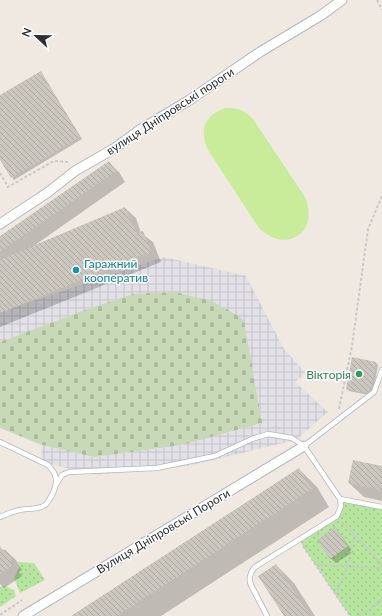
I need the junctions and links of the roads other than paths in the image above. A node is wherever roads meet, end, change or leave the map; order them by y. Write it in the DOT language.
graph roads {
  1 [pos="342,0"];
  2 [pos="0,224"];
  3 [pos="382,370"];
  4 [pos="0,442"];
  5 [pos="304,446"];
  6 [pos="57,482"];
  7 [pos="340,499"];
  8 [pos="382,507"];
  9 [pos="0,517"];
  10 [pos="23,616"];
  11 [pos="267,616"];
  1 -- 2 [label="street, вулиця Дніпровські пороги"];
  3 -- 5 [label="lane"];
  4 -- 6 [label="lane"];
  5 -- 6 [label="lane"];
  5 -- 7 [label="lane"];
  5 -- 10 [label="street, Вулиця Дніпровські Пороги"];
  6 -- 9 [label="lane"];
  7 -- 8 [label="lane"];
  7 -- 11 [label="lane"];
}
